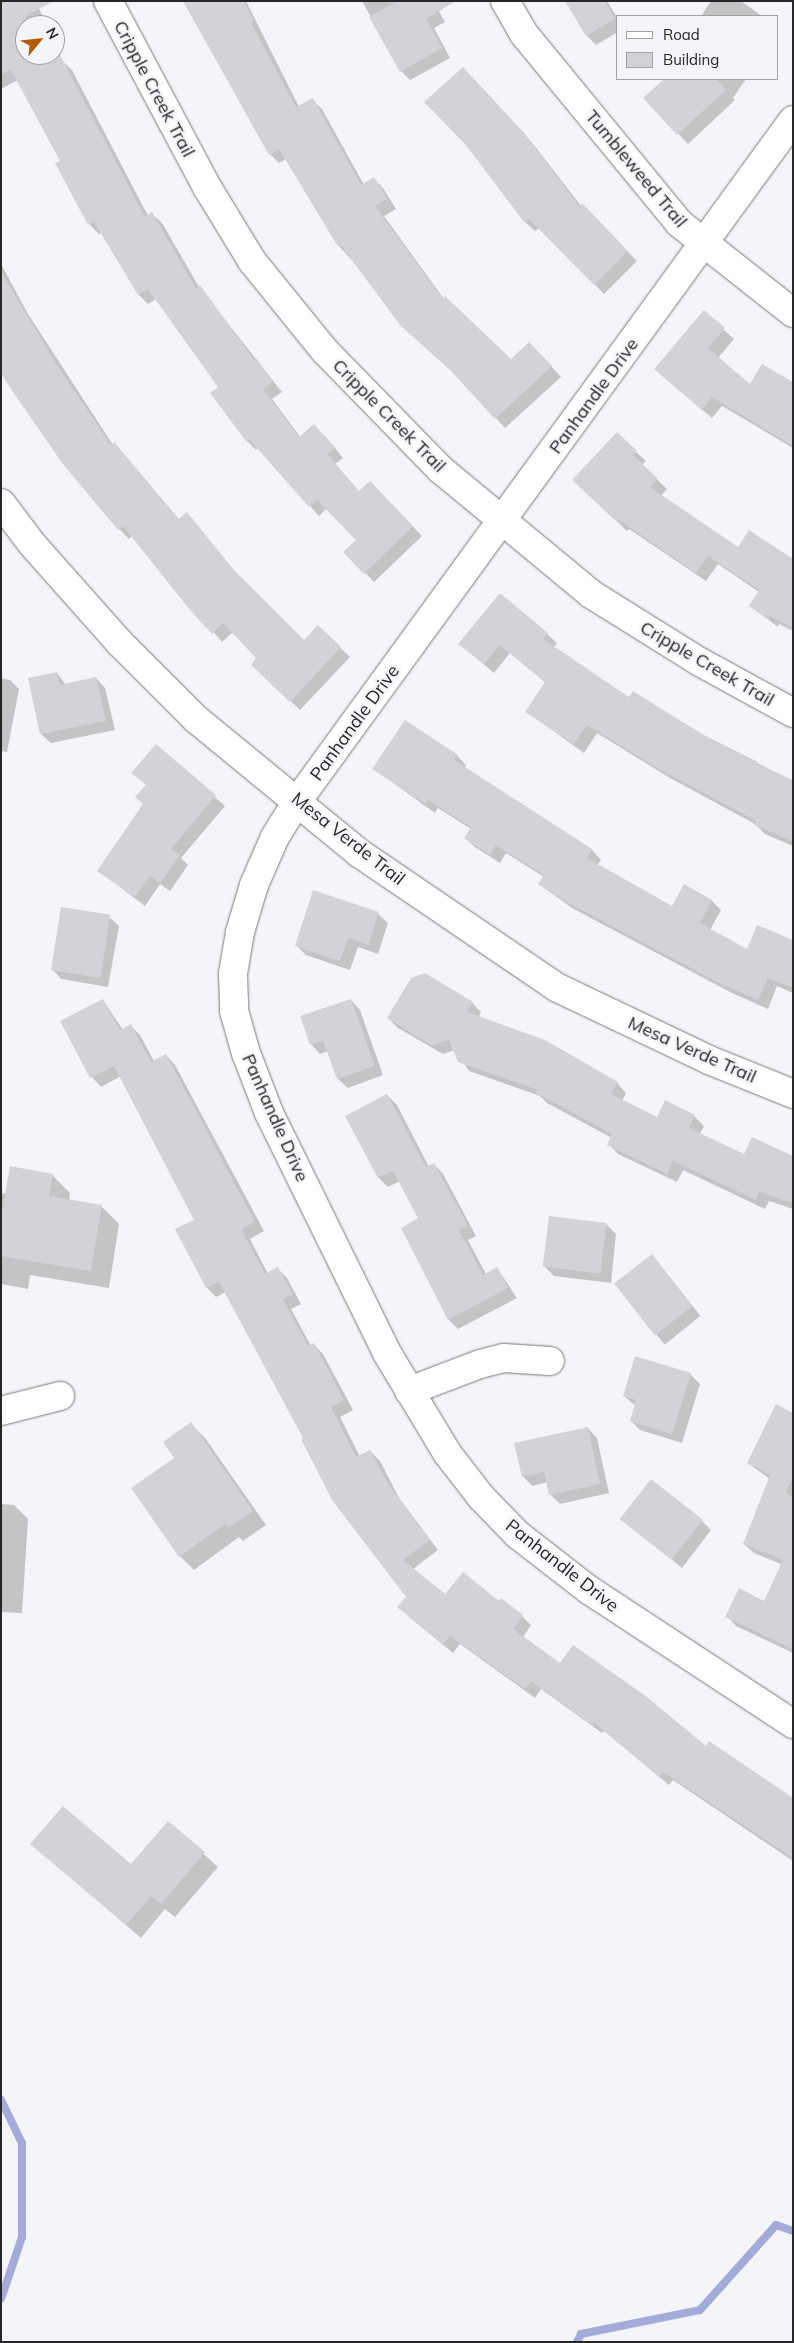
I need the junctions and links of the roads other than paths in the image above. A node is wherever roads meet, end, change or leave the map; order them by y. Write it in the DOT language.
graph roads {
  1 [pos="108,1"];
  2 [pos="505,1"];
  3 [pos="793,120"];
  4 [pos="704,245"];
  5 [pos="793,313"];
  6 [pos="1,503"];
  7 [pos="503,522"];
  8 [pos="793,713"];
  9 [pos="298,800"];
  10 [pos="793,1094"];
  11 [pos="550,1361"];
  12 [pos="409,1391"];
  13 [pos="60,1396"];
  14 [pos="1,1411"];
  15 [pos="793,1724"];
  1 -- 7 [label="street, Cripple Creek Trail"];
  2 -- 4 [label="street, Tumbleweed Trail"];
  3 -- 4 [label="street, Panhandle Drive"];
  4 -- 5 [label="street, Tumbleweed Trail"];
  4 -- 7 [label="street, Panhandle Drive"];
  6 -- 9 [label="street, Mesa Verde Trail"];
  7 -- 8 [label="street, Cripple Creek Trail"];
  7 -- 9 [label="street, Panhandle Drive"];
  9 -- 10 [label="street, Mesa Verde Trail"];
  9 -- 12 [label="street, Panhandle Drive"];
  11 -- 12 [label="street"];
  12 -- 15 [label="street, Panhandle Drive"];
  13 -- 14 [label="street"];
}
